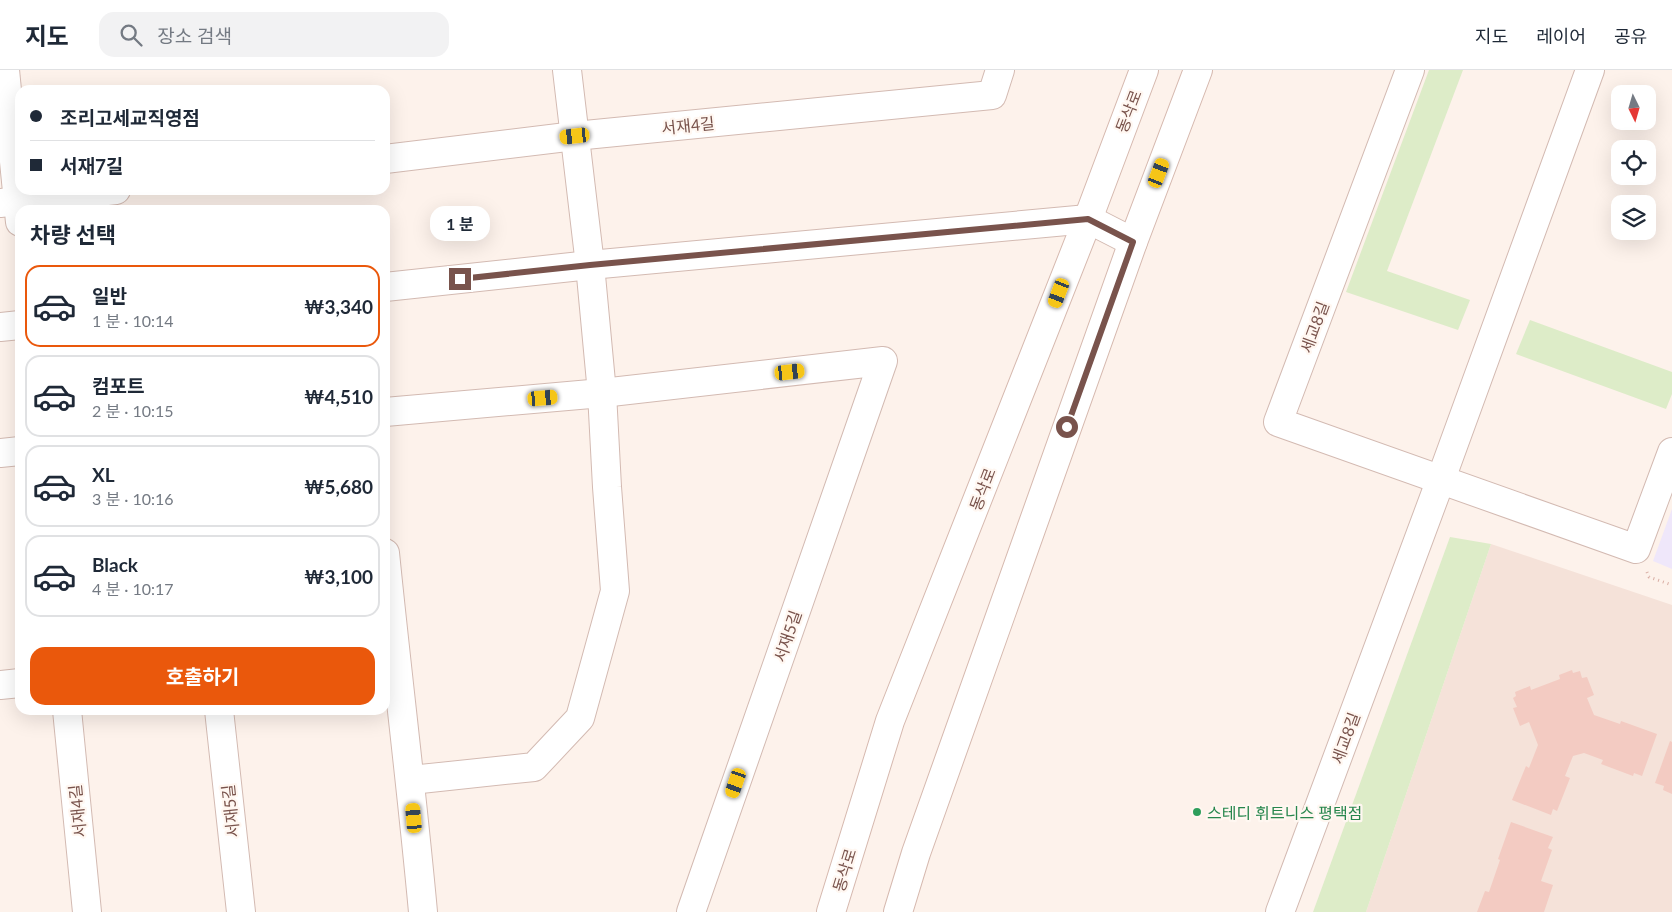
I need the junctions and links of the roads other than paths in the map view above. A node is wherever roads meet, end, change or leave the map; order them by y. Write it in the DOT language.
graph roads {
  1 [pos="5,70"];
  2 [pos="567,70"];
  3 [pos="1144,70"];
  4 [pos="1198,70"];
  5 [pos="1410,70"];
  6 [pos="1590,70"];
  7 [pos="996,82"];
  8 [pos="575,136"];
  9 [pos="390,158"];
  10 [pos="89,195"];
  11 [pos="35,205"];
  12 [pos="13,209"];
  13 [pos="1088,219"];
  14 [pos="1133,242"];
  15 [pos="590,265"];
  16 [pos="390,286"];
  17 [pos="15,326"];
  18 [pos="0,327"];
  19 [pos="602,393"];
  20 [pos="390,412"];
  21 [pos="15,452"];
  22 [pos="1672,452"];
  23 [pos="0,453"];
  24 [pos="1441,480"];
  25 [pos="390,651"];
  26 [pos="15,684"];
  27 [pos="0,685"];
  28 [pos="67,715"];
  29 [pos="220,715"];
  30 [pos="411,780"];
  31 [pos="87,912"];
  32 [pos="241,912"];
  33 [pos="423,912"];
  34 [pos="691,912"];
  35 [pos="831,912"];
  36 [pos="898,912"];
  37 [pos="1280,912"];
  1 -- 12 [label="street"];
  2 -- 8 [label="street"];
  3 -- 13 [label="street, 동삭로"];
  4 -- 14 [label="street"];
  5 -- 24 [label="street, 세교8길"];
  6 -- 24 [label="street, 세교8길"];
  7 -- 8 [label="street, 서재4길"];
  8 -- 9 [label="street, 서재4길"];
  8 -- 15 [label="street"];
  10 -- 11 [label="street"];
  13 -- 14 [label="street"];
  13 -- 15 [label="street"];
  13 -- 35 [label="street, 동삭로"];
  14 -- 36 [label="street"];
  15 -- 16 [label="street"];
  15 -- 19 [label="street"];
  17 -- 18 [label="street"];
  19 -- 20 [label="street"];
  19 -- 30 [label="street"];
  19 -- 34 [label="street, 서재5길"];
  21 -- 23 [label="street"];
  22 -- 24 [label="street, 세교8길"];
  24 -- 37 [label="street, 세교8길"];
  25 -- 30 [label="street"];
  26 -- 27 [label="street"];
  28 -- 31 [label="street, 서재4길"];
  29 -- 32 [label="street, 서재5길"];
  30 -- 33 [label="street"];
}
